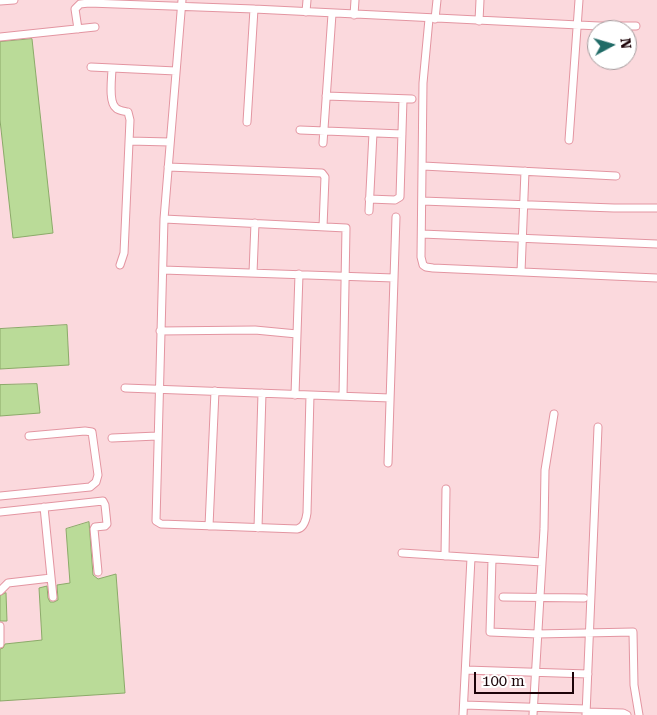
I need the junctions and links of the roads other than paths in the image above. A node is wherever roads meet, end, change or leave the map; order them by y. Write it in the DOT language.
graph roads {
  1 [pos="14,0"];
  2 [pos="307,0"];
  3 [pos="355,0"];
  4 [pos="437,0"];
  5 [pos="480,0"];
  6 [pos="579,0"];
  7 [pos="1,1"];
  8 [pos="96,2"];
  9 [pos="131,2"];
  10 [pos="182,4"];
  11 [pos="254,9"];
  12 [pos="306,12"];
  13 [pos="332,14"];
  14 [pos="354,15"];
  15 [pos="432,19"];
  16 [pos="479,21"];
  17 [pos="578,26"];
  18 [pos="587,26"];
  19 [pos="94,27"];
  20 [pos="78,29"];
  21 [pos="0,37"];
  22 [pos="91,67"];
  23 [pos="112,68"];
  24 [pos="176,71"];
  25 [pos="326,96"];
  26 [pos="403,98"];
  27 [pos="412,99"];
  28 [pos="247,122"];
  29 [pos="300,130"];
  30 [pos="324,131"];
  31 [pos="373,133"];
  32 [pos="402,134"];
  33 [pos="129,140"];
  34 [pos="569,140"];
  35 [pos="170,142"];
  36 [pos="323,143"];
  37 [pos="423,166"];
  38 [pos="168,167"];
  39 [pos="525,171"];
  40 [pos="616,176"];
  41 [pos="369,199"];
  42 [pos="422,201"];
  43 [pos="524,205"];
  44 [pos="657,208"];
  45 [pos="369,211"];
  46 [pos="396,217"];
  47 [pos="164,220"];
  48 [pos="255,224"];
  49 [pos="324,227"];
  50 [pos="422,234"];
  51 [pos="522,239"];
  52 [pos="657,244"];
  53 [pos="120,265"];
  54 [pos="162,270"];
  55 [pos="521,272"];
  56 [pos="253,273"];
  57 [pos="299,274"];
  58 [pos="346,276"];
  59 [pos="394,278"];
  60 [pos="657,278"];
  61 [pos="160,331"];
  62 [pos="297,334"];
  63 [pos="125,388"];
  64 [pos="159,389"];
  65 [pos="215,391"];
  66 [pos="262,393"];
  67 [pos="295,395"];
  68 [pos="310,395"];
  69 [pos="343,396"];
  70 [pos="390,398"];
  71 [pos="554,414"];
  72 [pos="598,427"];
  73 [pos="29,436"];
  74 [pos="157,436"];
  75 [pos="112,438"];
  76 [pos="388,463"];
  77 [pos="446,489"];
  78 [pos="0,496"];
  79 [pos="44,507"];
  80 [pos="0,512"];
  81 [pos="209,526"];
  82 [pos="258,528"];
  83 [pos="402,553"];
  84 [pos="445,556"];
  85 [pos="471,558"];
  86 [pos="492,559"];
  87 [pos="542,562"];
  88 [pos="98,572"];
  89 [pos="51,578"];
  90 [pos="0,591"];
  91 [pos="53,597"];
  92 [pos="503,597"];
  93 [pos="540,598"];
  94 [pos="584,598"];
  95 [pos="0,626"];
  96 [pos="589,633"];
  97 [pos="538,634"];
  98 [pos="0,644"];
  99 [pos="466,670"];
  100 [pos="535,672"];
  101 [pos="588,674"];
  102 [pos="464,705"];
  103 [pos="533,711"];
  104 [pos="586,712"];
  105 [pos="464,715"];
  106 [pos="626,715"];
  107 [pos="639,715"];
  1 -- 7 [label="street"];
  2 -- 12 [label="street"];
  3 -- 14 [label="street"];
  4 -- 15 [label="street"];
  5 -- 16 [label="street"];
  6 -- 17 [label="street"];
  8 -- 9 [label="street"];
  8 -- 20 [label="street"];
  9 -- 10 [label="street"];
  10 -- 11 [label="street"];
  10 -- 24 [label="street"];
  11 -- 12 [label="street"];
  11 -- 28 [label="street"];
  12 -- 13 [label="street"];
  13 -- 14 [label="street"];
  13 -- 25 [label="street"];
  14 -- 15 [label="street"];
  15 -- 16 [label="street"];
  15 -- 37 [label="street"];
  16 -- 17 [label="street"];
  17 -- 18 [label="street"];
  17 -- 34 [label="street"];
  19 -- 20 [label="street"];
  20 -- 21 [label="street"];
  22 -- 23 [label="street"];
  23 -- 24 [label="street"];
  23 -- 33 [label="street"];
  24 -- 35 [label="street"];
  25 -- 26 [label="street"];
  25 -- 30 [label="street"];
  26 -- 27 [label="street"];
  26 -- 32 [label="street"];
  29 -- 30 [label="street"];
  30 -- 31 [label="street"];
  30 -- 36 [label="street"];
  31 -- 32 [label="street"];
  31 -- 41 [label="street"];
  32 -- 41 [label="street"];
  33 -- 35 [label="street"];
  33 -- 53 [label="street"];
  35 -- 38 [label="street"];
  37 -- 39 [label="street"];
  37 -- 42 [label="street"];
  38 -- 47 [label="street"];
  38 -- 49 [label="street"];
  39 -- 40 [label="street"];
  39 -- 43 [label="street"];
  41 -- 45 [label="street"];
  42 -- 43 [label="street"];
  42 -- 50 [label="street"];
  43 -- 44 [label="street"];
  43 -- 51 [label="street"];
  46 -- 59 [label="street"];
  47 -- 48 [label="street"];
  47 -- 54 [label="street"];
  48 -- 49 [label="street"];
  48 -- 56 [label="street"];
  49 -- 58 [label="street"];
  50 -- 51 [label="street"];
  50 -- 55 [label="street"];
  51 -- 52 [label="street"];
  51 -- 55 [label="street"];
  54 -- 56 [label="street"];
  54 -- 61 [label="street"];
  55 -- 60 [label="street"];
  56 -- 57 [label="street"];
  57 -- 58 [label="street"];
  57 -- 62 [label="street"];
  58 -- 59 [label="street"];
  58 -- 69 [label="street"];
  59 -- 70 [label="street"];
  61 -- 62 [label="street"];
  61 -- 64 [label="street"];
  62 -- 67 [label="street"];
  63 -- 64 [label="street"];
  64 -- 65 [label="street"];
  64 -- 74 [label="street"];
  65 -- 66 [label="street"];
  65 -- 81 [label="street"];
  66 -- 67 [label="street"];
  66 -- 82 [label="street"];
  67 -- 68 [label="street"];
  68 -- 69 [label="street"];
  68 -- 82 [label="street"];
  69 -- 70 [label="street"];
  70 -- 76 [label="street"];
  71 -- 87 [label="street"];
  72 -- 96 [label="street"];
  73 -- 78 [label="street"];
  74 -- 75 [label="street"];
  74 -- 81 [label="street"];
  77 -- 84 [label="street"];
  79 -- 80 [label="street"];
  79 -- 88 [label="street"];
  79 -- 89 [label="street"];
  81 -- 82 [label="street"];
  83 -- 84 [label="street"];
  84 -- 85 [label="street"];
  85 -- 86 [label="street"];
  85 -- 99 [label="street"];
  86 -- 87 [label="street"];
  86 -- 97 [label="street"];
  87 -- 93 [label="street"];
  89 -- 90 [label="street"];
  89 -- 91 [label="street"];
  92 -- 93 [label="street"];
  93 -- 94 [label="street"];
  93 -- 97 [label="street"];
  95 -- 98 [label="street"];
  96 -- 97 [label="street"];
  96 -- 101 [label="street"];
  96 -- 107 [label="street"];
  97 -- 100 [label="street"];
  99 -- 100 [label="street"];
  99 -- 102 [label="street"];
  100 -- 101 [label="street"];
  100 -- 103 [label="street"];
  101 -- 104 [label="street"];
  102 -- 103 [label="street"];
  102 -- 105 [label="street"];
  103 -- 104 [label="street"];
  104 -- 106 [label="street"];
}
